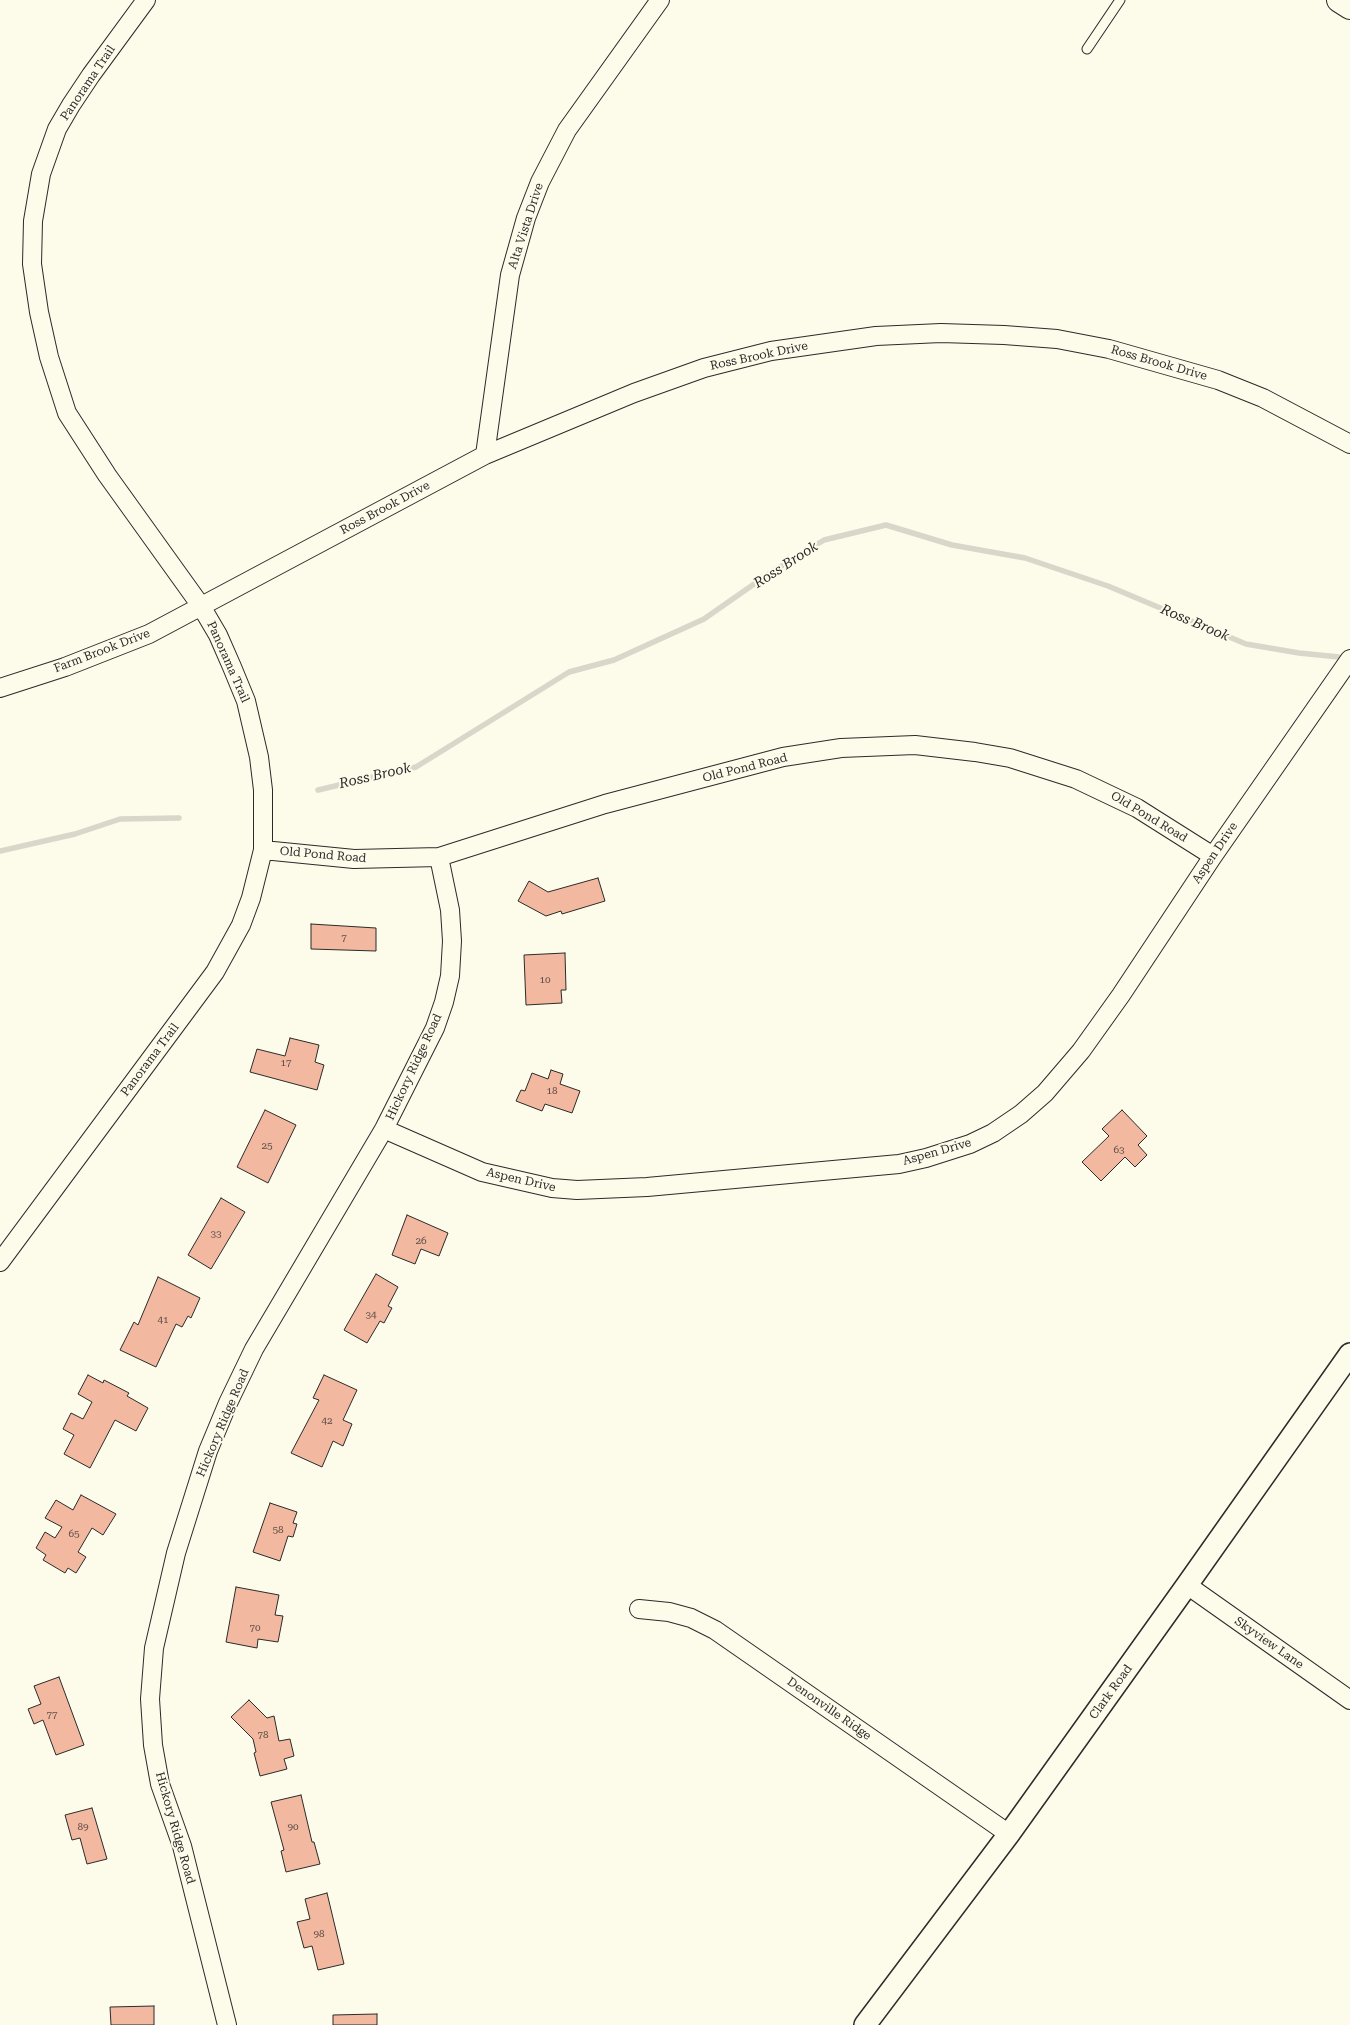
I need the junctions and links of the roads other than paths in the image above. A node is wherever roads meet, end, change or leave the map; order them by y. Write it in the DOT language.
graph roads {
  1 [pos="146,0"];
  2 [pos="660,0"];
  3 [pos="1120,0"];
  4 [pos="1339,0"];
  5 [pos="1350,7"];
  6 [pos="1087,49"];
  7 [pos="1350,444"];
  8 [pos="485,455"];
  9 [pos="201,606"];
  10 [pos="1350,658"];
  11 [pos="0,688"];
  12 [pos="263,850"];
  13 [pos="1213,856"];
  14 [pos="439,857"];
  15 [pos="384,1129"];
  16 [pos="0,1262"];
  17 [pos="1350,1354"];
  18 [pos="1187,1585"];
  19 [pos="640,1609"];
  20 [pos="1350,1700"];
  21 [pos="1009,1834"];
  22 [pos="226,2025"];
  23 [pos="865,2025"];
  1 -- 9 [label="street, Panorama Trail"];
  2 -- 8 [label="street, Alta Vista Drive"];
  3 -- 6 [label="lane"];
  4 -- 5 [label="main road"];
  7 -- 8 [label="street, Ross Brook Drive"];
  8 -- 9 [label="street, Ross Brook Drive"];
  9 -- 11 [label="street, Farm Brook Drive"];
  9 -- 12 [label="street, Panorama Trail"];
  10 -- 13 [label="street, Aspen Drive"];
  12 -- 14 [label="street, Old Pond Road"];
  12 -- 16 [label="street, Panorama Trail"];
  13 -- 14 [label="street, Old Pond Road"];
  13 -- 15 [label="street, Aspen Drive"];
  14 -- 15 [label="street, Hickory Ridge Road"];
  15 -- 22 [label="street, Hickory Ridge Road"];
  17 -- 18 [label="street, Clark Road"];
  18 -- 20 [label="street, Skyview Lane"];
  18 -- 21 [label="street, Clark Road"];
  19 -- 21 [label="street, Denonville Ridge"];
  21 -- 23 [label="street, Clark Road"];
}
